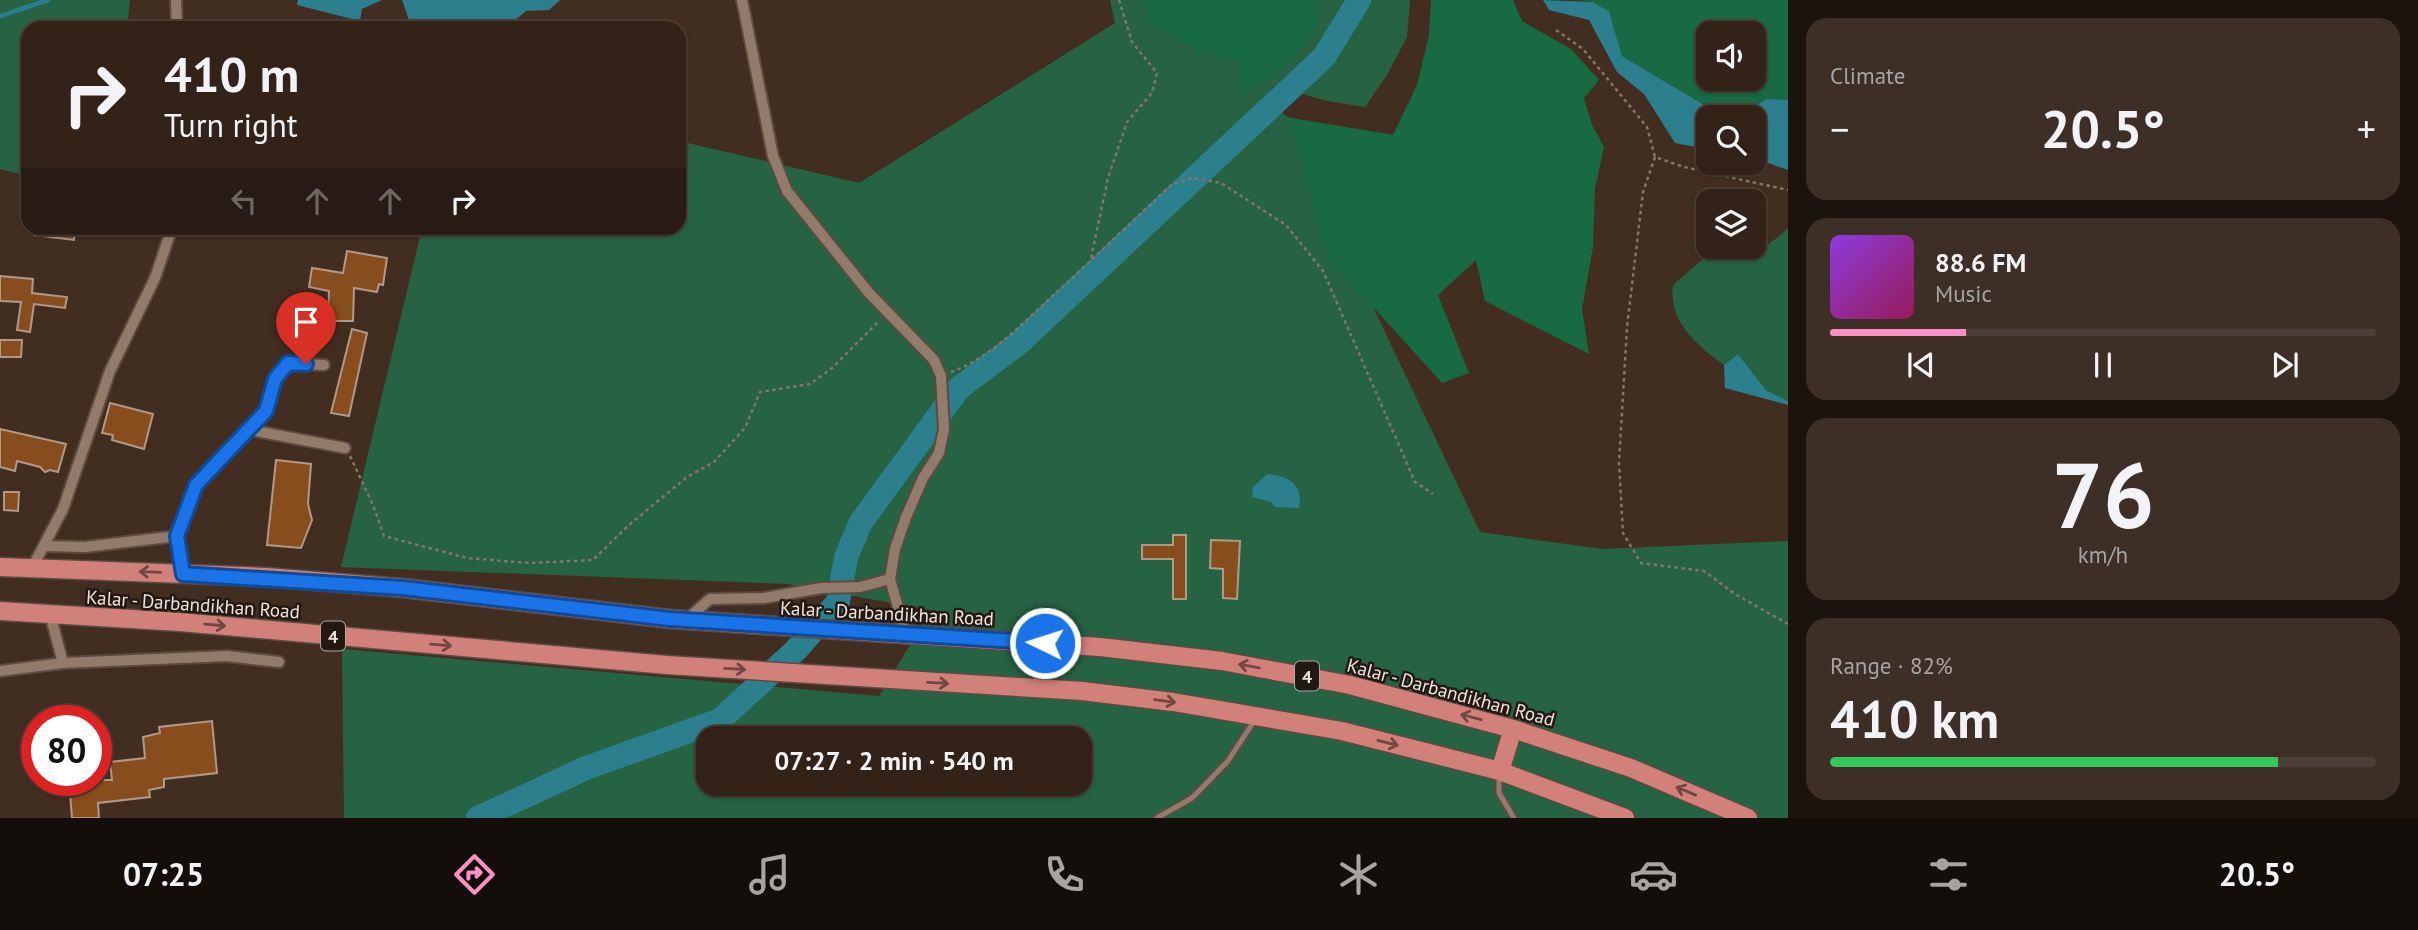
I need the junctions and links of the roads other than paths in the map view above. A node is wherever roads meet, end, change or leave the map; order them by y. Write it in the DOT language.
graph roads {
  1 [pos="176,0"];
  2 [pos="742,0"];
  3 [pos="177,21"];
  4 [pos="170,235"];
  5 [pos="324,365"];
  6 [pos="246,429"];
  7 [pos="345,448"];
  8 [pos="177,536"];
  9 [pos="44,546"];
  10 [pos="0,567"];
  11 [pos="32,568"];
  12 [pos="183,574"];
  13 [pos="890,579"];
  14 [pos="0,611"];
  15 [pos="50,614"];
  16 [pos="686,620"];
  17 [pos="906,635"];
  18 [pos="279,662"];
  19 [pos="63,663"];
  20 [pos="0,671"];
  21 [pos="1258,716"];
  22 [pos="1513,729"];
  23 [pos="1500,771"];
  24 [pos="1157,818"];
  25 [pos="1514,818"];
  26 [pos="1625,818"];
  27 [pos="1748,818"];
  1 -- 3 [label="street"];
  2 -- 13 [label="street"];
  4 -- 9 [label="street"];
  5 -- 6 [label="street"];
  6 -- 7 [label="street"];
  6 -- 8 [label="street"];
  8 -- 9 [label="street"];
  8 -- 12 [label="street"];
  9 -- 11 [label="street"];
  10 -- 11 [label="highway, Kalar - Darbandikhan Road / 4"];
  12 -- 11 [label="highway, Kalar - Darbandikhan Road / 4, one-way"];
  12 -- 16 [label="highway, Kalar - Darbandikhan Road / 4"];
  13 -- 16 [label="street"];
  13 -- 17 [label="street"];
  14 -- 15 [label="highway, Kalar - Darbandikhan Road / 4"];
  15 -- 19 [label="street"];
  15 -- 21 [label="highway, Kalar - Darbandikhan Road / 4, one-way"];
  16 -- 17 [label="highway, Kalar - Darbandikhan Road / 4"];
  22 -- 17 [label="highway, Kalar - Darbandikhan Road / 4, one-way"];
  18 -- 19 [label="street"];
  19 -- 20 [label="street"];
  21 -- 23 [label="highway, Kalar - Darbandikhan Road / 4, one-way"];
  21 -- 24 [label="lane"];
  22 -- 23 [label="highway"];
  27 -- 22 [label="highway, Kalar - Darbandikhan Road / 4, one-way"];
  23 -- 25 [label="lane"];
  23 -- 26 [label="highway, Kalar - Darbandikhan Road / 4"];
}
